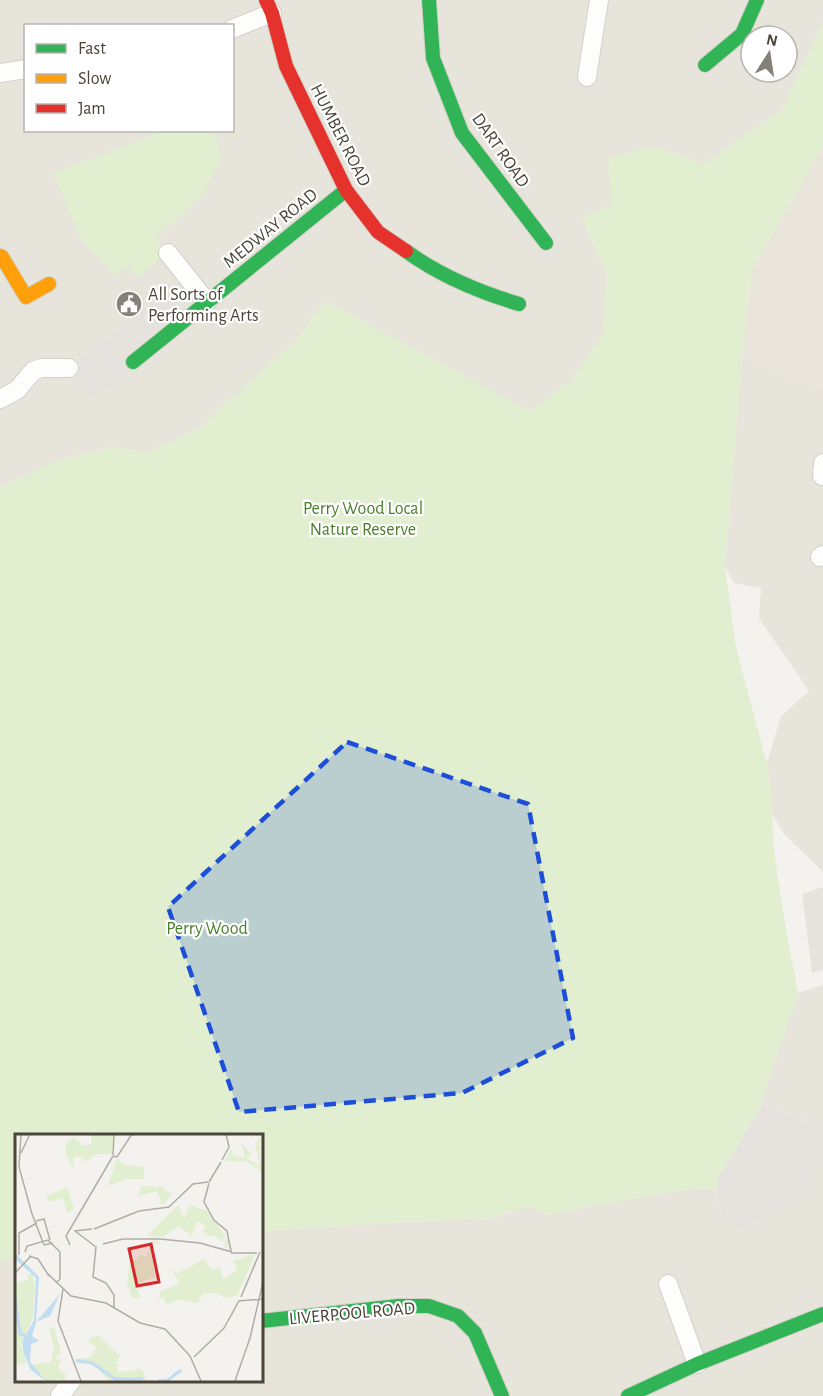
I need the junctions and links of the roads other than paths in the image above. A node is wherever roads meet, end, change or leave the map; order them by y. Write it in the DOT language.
graph roads {
  1 [pos="429,0"];
  2 [pos="599,0"];
  3 [pos="758,0"];
  4 [pos="269,7"];
  5 [pos="234,28"];
  6 [pos="705,65"];
  7 [pos="24,69"];
  8 [pos="0,74"];
  9 [pos="587,77"];
  10 [pos="346,190"];
  11 [pos="546,243"];
  12 [pos="168,253"];
  13 [pos="0,256"];
  14 [pos="49,284"];
  15 [pos="207,302"];
  16 [pos="519,304"];
  17 [pos="133,362"];
  18 [pos="69,368"];
  19 [pos="0,399"];
  20 [pos="823,463"];
  21 [pos="823,476"];
  22 [pos="668,1284"];
  23 [pos="823,1314"];
  24 [pos="262,1321"];
  25 [pos="697,1364"];
  26 [pos="71,1381"];
  27 [pos="60,1396"];
  28 [pos="502,1396"];
  29 [pos="628,1396"];
  1 -- 11 [label="street, DART ROAD"];
  2 -- 9 [label="street"];
  3 -- 6 [label="street"];
  4 -- 5 [label="street"];
  4 -- 10 [label="street, HUMBER ROAD"];
  7 -- 8 [label="street"];
  10 -- 15 [label="street, MEDWAY ROAD"];
  10 -- 16 [label="street, HUMBER ROAD"];
  12 -- 15 [label="street"];
  13 -- 14 [label="street"];
  15 -- 17 [label="street, MEDWAY ROAD"];
  18 -- 19 [label="street"];
  20 -- 21 [label="street"];
  22 -- 25 [label="street"];
  23 -- 25 [label="street"];
  24 -- 28 [label="street, LIVERPOOL ROAD"];
  25 -- 29 [label="street"];
  26 -- 27 [label="street"];
}
